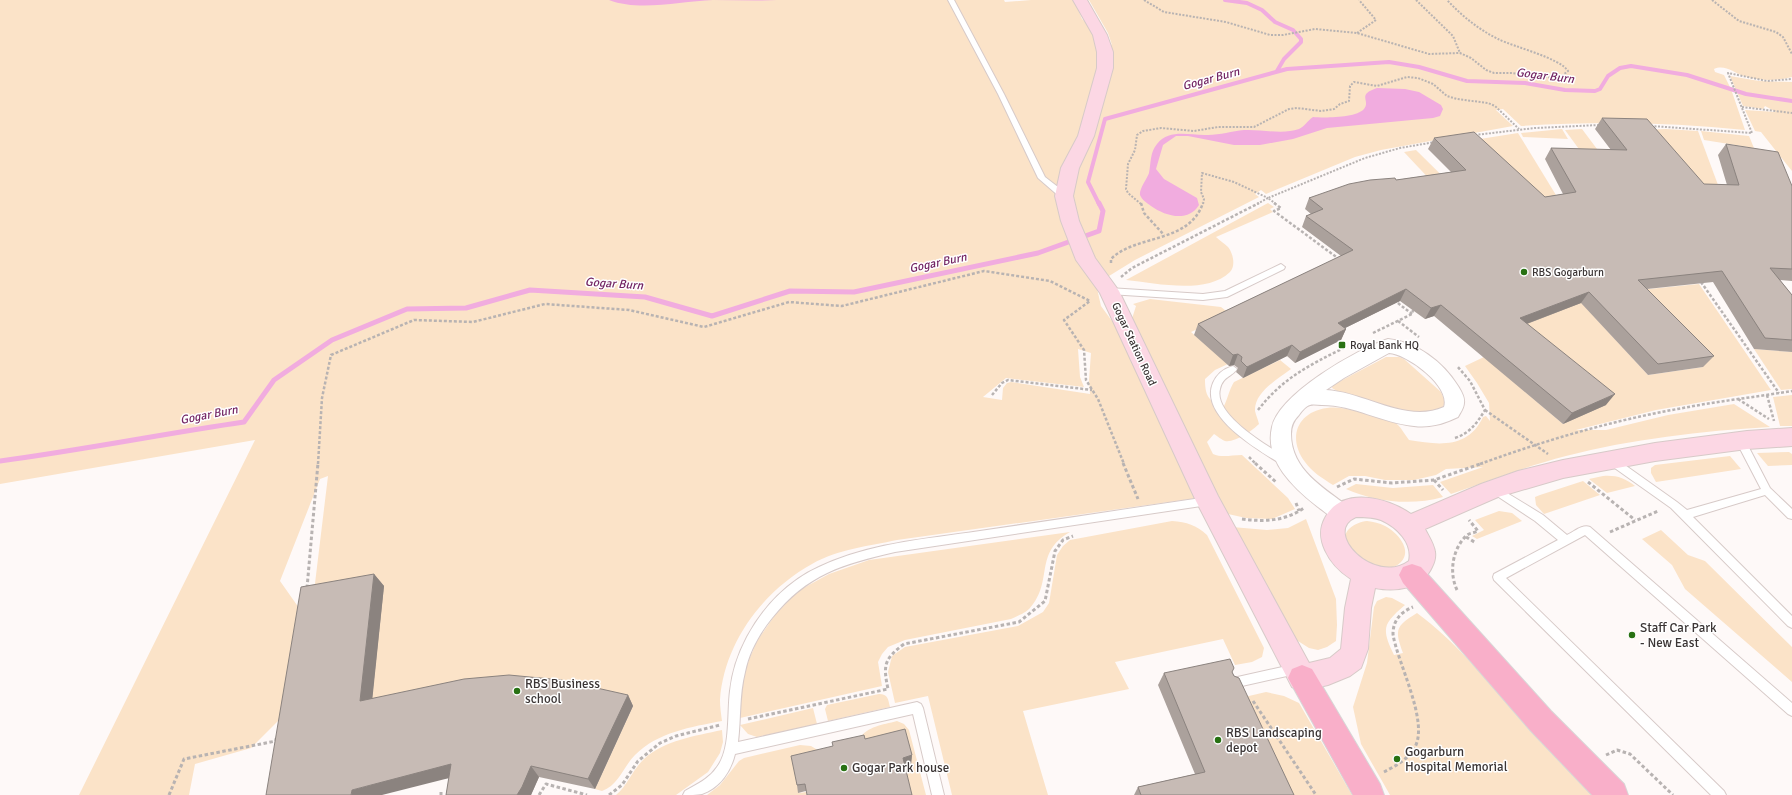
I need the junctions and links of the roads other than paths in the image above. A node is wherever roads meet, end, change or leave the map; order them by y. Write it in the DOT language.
graph roads {
  1 [pos="951,0"];
  2 [pos="1080,0"];
  3 [pos="1064,196"];
  4 [pos="1281,267"];
  5 [pos="1109,291"];
  6 [pos="1233,369"];
  7 [pos="1305,398"];
  8 [pos="1792,437"];
  9 [pos="1741,441"];
  10 [pos="1610,460"];
  11 [pos="1288,464"];
  12 [pos="1494,489"];
  13 [pos="1767,491"];
  14 [pos="1212,508"];
  15 [pos="1342,513"];
  16 [pos="1685,515"];
  17 [pos="1792,515"];
  18 [pos="1408,526"];
  19 [pos="1566,540"];
  20 [pos="1365,574"];
  21 [pos="1412,575"];
  22 [pos="1792,623"];
  23 [pos="1300,674"];
  24 [pos="1233,684"];
  25 [pos="1792,710"];
  26 [pos="730,749"];
  27 [pos="1366,789"];
  28 [pos="689,795"];
  29 [pos="938,795"];
  30 [pos="1613,795"];
  31 [pos="1720,795"];
  1 -- 3 [label="lane"];
  2 -- 3 [label="street, Gogar Station Road"];
  3 -- 5 [label="street, Gogar Station Road"];
  4 -- 5 [label="lane"];
  5 -- 14 [label="street, Gogar Station Road"];
  6 -- 11 [label="lane"];
  7 -- 7 [label="street"];
  7 -- 11 [label="street"];
  8 -- 9 [label="street"];
  9 -- 10 [label="street"];
  9 -- 13 [label="lane"];
  10 -- 12 [label="street"];
  10 -- 16 [label="lane"];
  11 -- 15 [label="street"];
  12 -- 18 [label="street"];
  12 -- 19 [label="lane"];
  13 -- 16 [label="lane"];
  13 -- 17 [label="lane"];
  14 -- 23 [label="street, Gogar Station Road"];
  14 -- 26 [label="lane"];
  15 -- 18 [label="street"];
  15 -- 20 [label="street"];
  16 -- 22 [label="lane"];
  18 -- 21 [label="street"];
  19 -- 25 [label="lane"];
  19 -- 31 [label="lane"];
  20 -- 21 [label="street"];
  20 -- 23 [label="street"];
  21 -- 30 [label="main road"];
  23 -- 24 [label="lane"];
  23 -- 27 [label="main road"];
  26 -- 28 [label="lane"];
  26 -- 29 [label="lane"];
}
